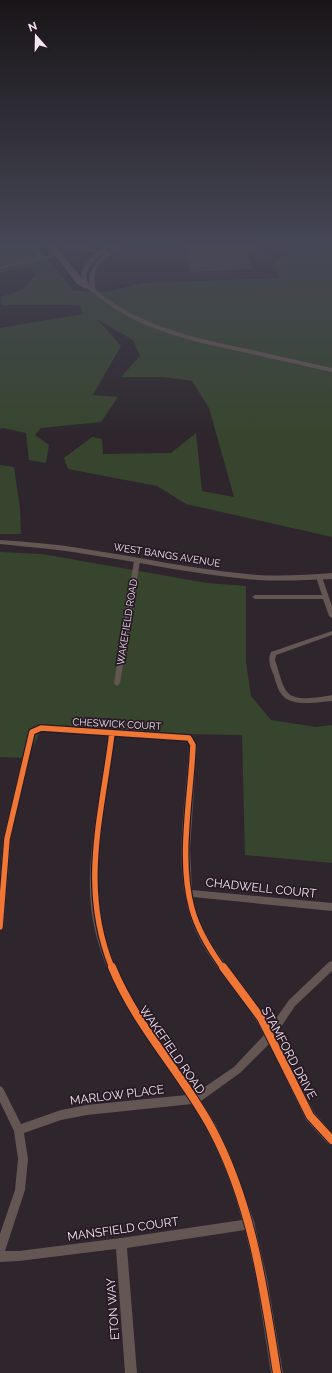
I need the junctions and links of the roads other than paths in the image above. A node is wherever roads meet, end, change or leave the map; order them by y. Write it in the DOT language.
graph roads {
  1 [pos="117,308"];
  2 [pos="332,370"];
  3 [pos="0,542"];
  4 [pos="137,561"];
  5 [pos="332,576"];
  6 [pos="319,577"];
  7 [pos="255,597"];
  8 [pos="326,597"];
  9 [pos="331,607"];
  10 [pos="332,616"];
  11 [pos="332,632"];
  12 [pos="117,683"];
  13 [pos="332,698"];
  14 [pos="112,733"];
  15 [pos="194,745"];
  16 [pos="188,892"];
  17 [pos="332,907"];
  18 [pos="0,927"];
  19 [pos="332,965"];
  20 [pos="270,1036"];
  21 [pos="0,1091"];
  22 [pos="195,1099"];
  23 [pos="20,1130"];
  24 [pos="332,1140"];
  25 [pos="250,1224"];
  26 [pos="120,1242"];
  27 [pos="0,1250"];
  28 [pos="0,1257"];
  29 [pos="131,1373"];
  30 [pos="277,1373"];
  1 -- 2 [label="street"];
  3 -- 4 [label="street, WEST BANGS AVENUE"];
  4 -- 6 [label="street, WEST BANGS AVENUE"];
  4 -- 12 [label="street, WAKEFIELD ROAD"];
  5 -- 6 [label="street, WEST BANGS AVENUE"];
  6 -- 8 [label="street"];
  7 -- 8 [label="street"];
  8 -- 9 [label="street"];
  9 -- 10 [label="street"];
  11 -- 13 [label="street"];
  14 -- 15 [label="street, CHESWICK COURT"];
  14 -- 18 [label="street, CHESWICK COURT"];
  14 -- 22 [label="street, WAKEFIELD ROAD"];
  15 -- 16 [label="street, STAMFORD DRIVE"];
  16 -- 17 [label="street, CHADWELL COURT"];
  16 -- 20 [label="street, STAMFORD DRIVE"];
  19 -- 20 [label="street, MARLOW PLACE"];
  20 -- 22 [label="street, MARLOW PLACE"];
  20 -- 24 [label="street, STAMFORD DRIVE"];
  21 -- 23 [label="street"];
  22 -- 23 [label="street, MARLOW PLACE"];
  22 -- 25 [label="street, WAKEFIELD ROAD"];
  23 -- 27 [label="street"];
  25 -- 26 [label="street, MANSFIELD COURT"];
  25 -- 30 [label="street, WAKEFIELD ROAD"];
  26 -- 28 [label="street, MANSFIELD COURT"];
  26 -- 29 [label="street, ETON WAY"];
}
